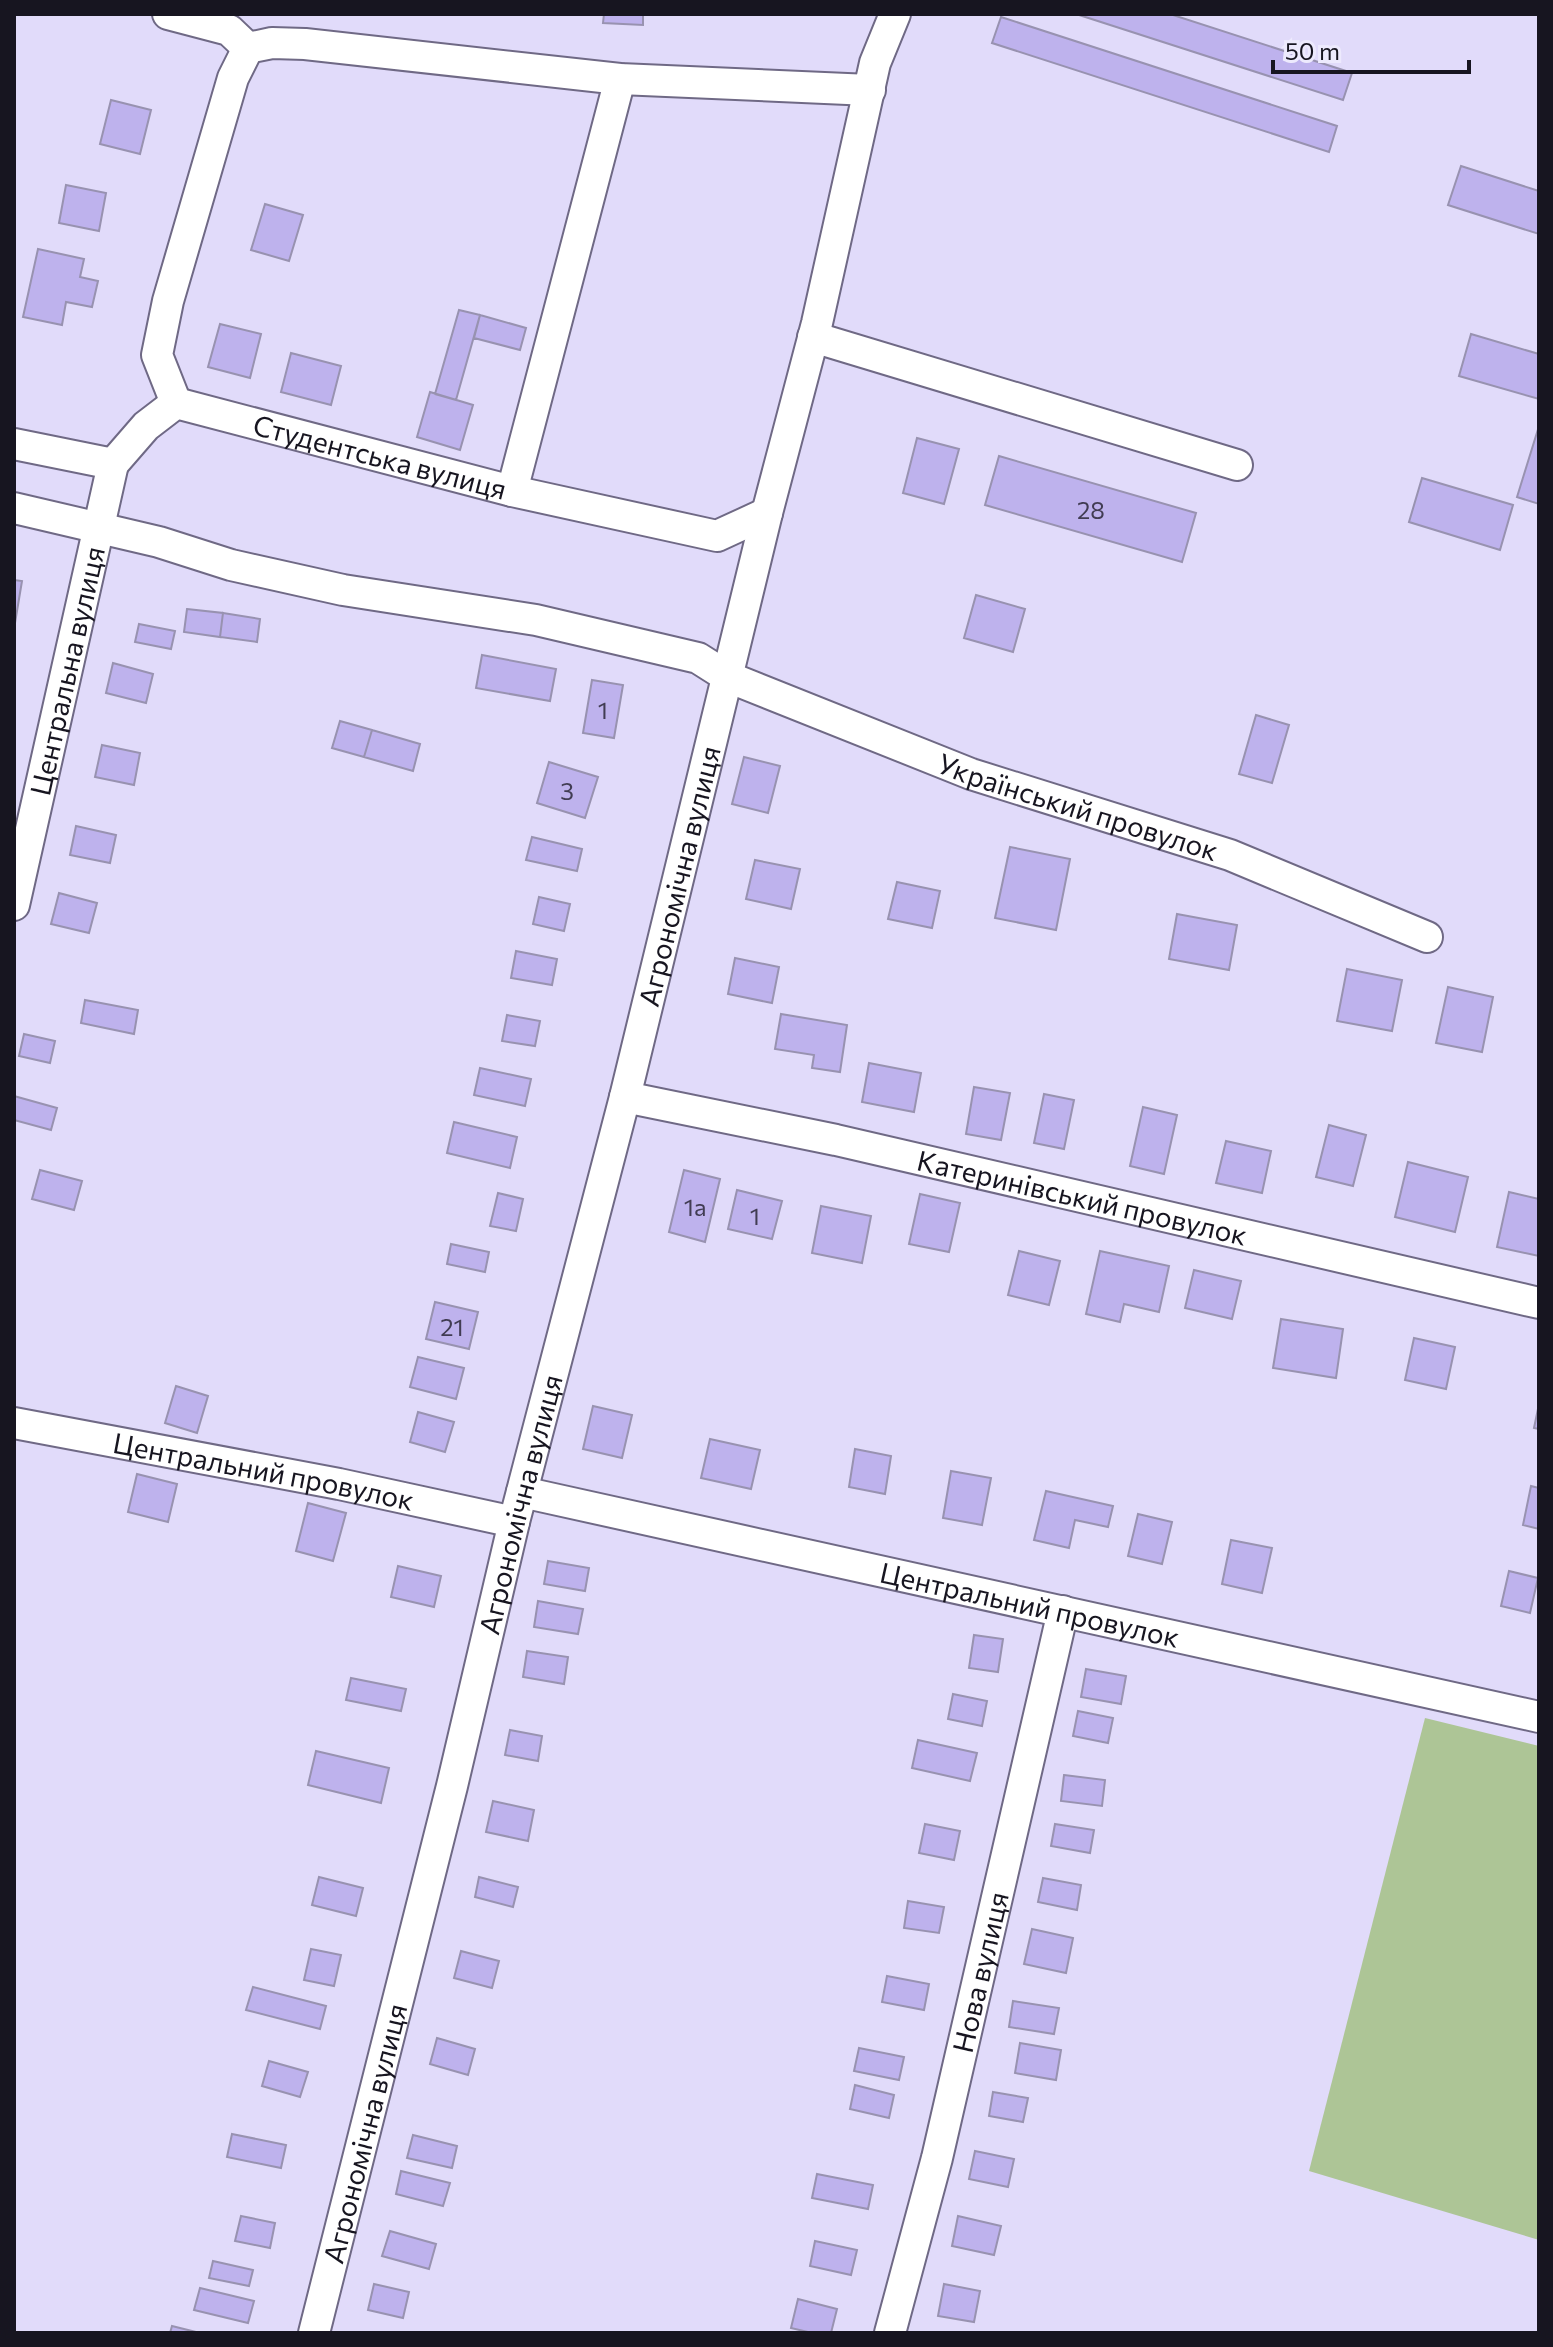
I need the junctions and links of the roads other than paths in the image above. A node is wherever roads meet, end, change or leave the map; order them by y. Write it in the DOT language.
graph roads {
  1 [pos="168,14"];
  2 [pos="895,14"];
  3 [pos="248,48"];
  4 [pos="620,79"];
  5 [pos="870,90"];
  6 [pos="813,337"];
  7 [pos="176,403"];
  8 [pos="14,444"];
  9 [pos="113,464"];
  10 [pos="1237,465"];
  11 [pos="512,491"];
  12 [pos="14,508"];
  13 [pos="767,513"];
  14 [pos="100,529"];
  15 [pos="728,677"];
  16 [pos="14,905"];
  17 [pos="1427,937"];
  18 [pos="625,1097"];
  19 [pos="1539,1303"];
  20 [pos="14,1423"];
  21 [pos="522,1492"];
  22 [pos="514,1522"];
  23 [pos="1063,1611"];
  24 [pos="1539,1717"];
  25 [pos="314,2333"];
  26 [pos="890,2333"];
  1 -- 3 [label="street"];
  2 -- 5 [label="street, Агрономічна вулиця"];
  3 -- 4 [label="street"];
  3 -- 7 [label="street"];
  4 -- 5 [label="street"];
  4 -- 11 [label="street"];
  5 -- 6 [label="street, Агрономічна вулиця"];
  6 -- 10 [label="street"];
  6 -- 13 [label="street, Агрономічна вулиця"];
  7 -- 9 [label="street"];
  7 -- 11 [label="street, Студентська вулиця"];
  8 -- 9 [label="street"];
  9 -- 14 [label="street, Центральна вулиця"];
  11 -- 13 [label="street, Студентська вулиця"];
  12 -- 14 [label="street, Український провулок"];
  13 -- 15 [label="street, Агрономічна вулиця"];
  14 -- 15 [label="street, Український провулок"];
  14 -- 16 [label="street, Центральна вулиця"];
  15 -- 17 [label="street, Український провулок"];
  15 -- 18 [label="street, Агрономічна вулиця"];
  18 -- 19 [label="street, Катеринівський провулок"];
  18 -- 21 [label="street, Агрономічна вулиця"];
  20 -- 22 [label="street, Центральний провулок"];
  21 -- 22 [label="street, Агрономічна вулиця"];
  21 -- 23 [label="street, Центральний провулок"];
  22 -- 25 [label="street, Агрономічна вулиця"];
  23 -- 24 [label="street, Центральний провулок"];
  23 -- 26 [label="street, Нова вулиця"];
}
